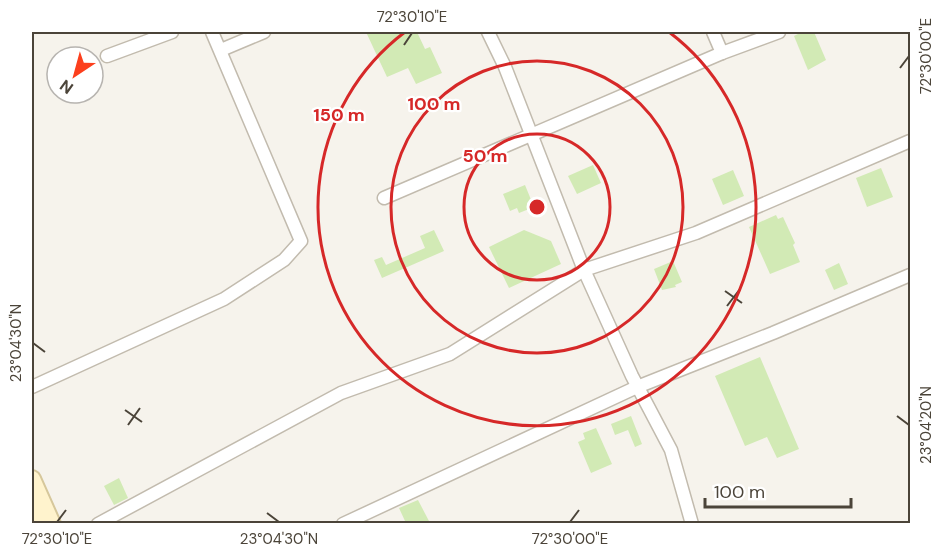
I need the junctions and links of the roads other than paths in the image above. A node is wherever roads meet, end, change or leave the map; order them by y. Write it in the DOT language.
graph roads {
  1 [pos="172,32"];
  2 [pos="212,32"];
  3 [pos="264,32"];
  4 [pos="488,32"];
  5 [pos="713,32"];
  6 [pos="779,32"];
  7 [pos="221,50"];
  8 [pos="722,53"];
  9 [pos="107,56"];
  10 [pos="532,135"];
  11 [pos="910,141"];
  12 [pos="384,198"];
  13 [pos="584,270"];
  14 [pos="910,275"];
  15 [pos="32,387"];
  16 [pos="638,387"];
  17 [pos="32,479"];
  18 [pos="32,508"];
  19 [pos="39,524"];
  20 [pos="52,524"];
  21 [pos="98,524"];
  22 [pos="342,524"];
  23 [pos="692,524"];
  1 -- 9 [label="street"];
  2 -- 7 [label="street"];
  3 -- 7 [label="street"];
  4 -- 10 [label="street"];
  5 -- 8 [label="street"];
  6 -- 8 [label="street"];
  7 -- 15 [label="street"];
  8 -- 10 [label="street"];
  10 -- 12 [label="street"];
  10 -- 13 [label="street"];
  11 -- 13 [label="street"];
  13 -- 16 [label="street"];
  13 -- 21 [label="street"];
  14 -- 16 [label="street"];
  16 -- 22 [label="street"];
  16 -- 23 [label="street"];
  17 -- 20 [label="street"];
  18 -- 19 [label="street"];
}
